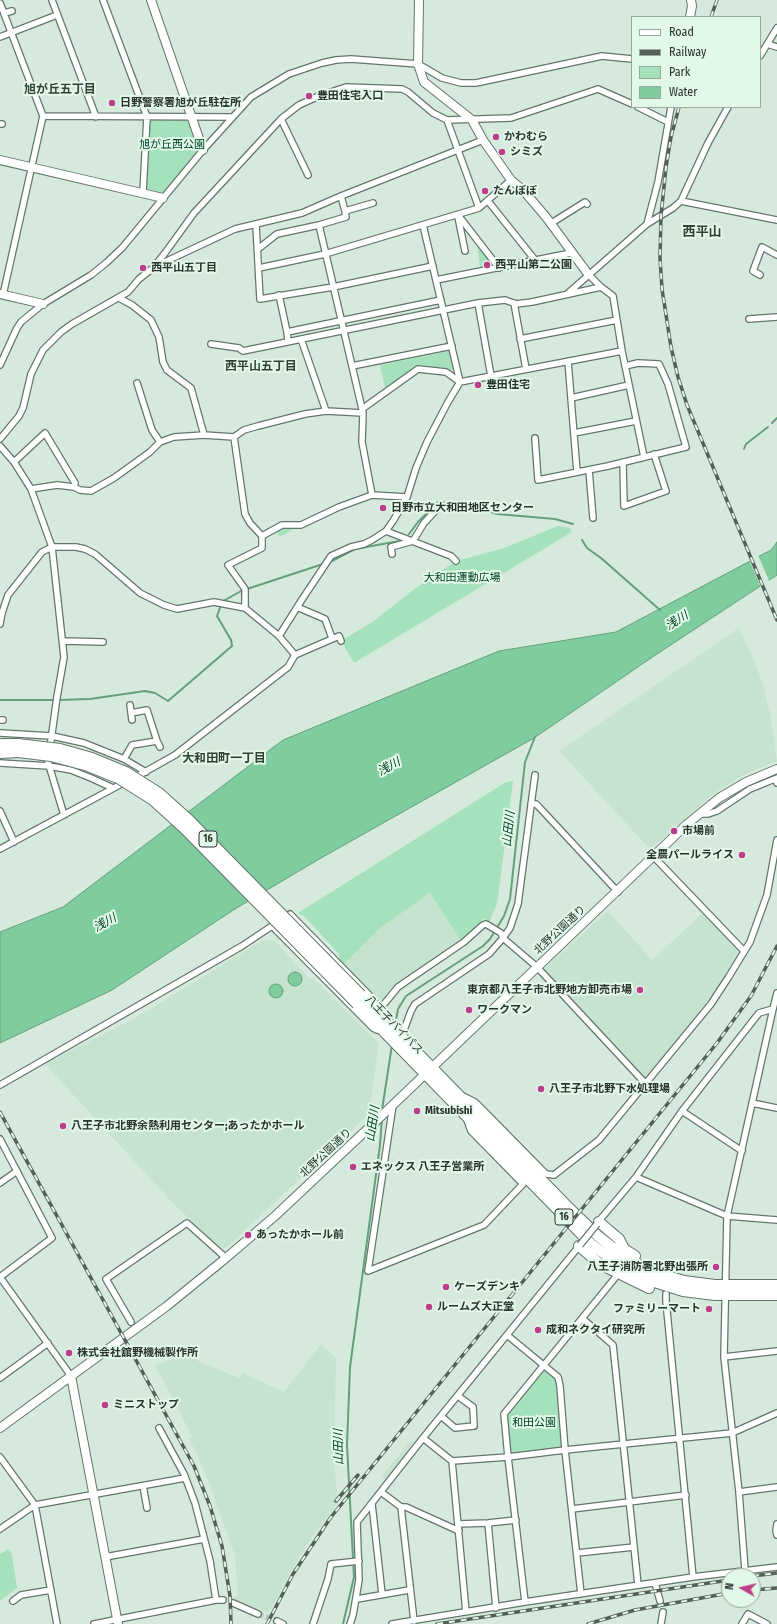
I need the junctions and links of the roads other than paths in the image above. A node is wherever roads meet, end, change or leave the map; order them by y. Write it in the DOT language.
graph roads {
  1 [pos="52,0"];
  2 [pos="104,0"];
  3 [pos="151,0"];
  4 [pos="420,0"];
  5 [pos="691,0"];
  6 [pos="0,3"];
  7 [pos="12,11"];
  8 [pos="4,13"];
  9 [pos="58,15"];
  10 [pos="690,16"];
  11 [pos="777,28"];
  12 [pos="11,32"];
  13 [pos="0,37"];
  14 [pos="767,44"];
  15 [pos="777,47"];
  16 [pos="761,54"];
  17 [pos="631,59"];
  18 [pos="418,64"];
  19 [pos="631,104"];
  20 [pos="640,108"];
  21 [pos="671,108"];
  22 [pos="727,108"];
  23 [pos="43,116"];
  24 [pos="96,117"];
  25 [pos="147,117"];
  26 [pos="190,117"];
  27 [pos="232,117"];
  28 [pos="282,119"];
  29 [pos="447,120"];
  30 [pos="472,120"];
  31 [pos="668,122"];
  32 [pos="483,140"];
  33 [pos="203,150"];
  34 [pos="458,150"];
  35 [pos="0,160"];
  36 [pos="32,167"];
  37 [pos="308,175"];
  38 [pos="511,180"];
  39 [pos="143,192"];
  40 [pos="341,196"];
  41 [pos="163,198"];
  42 [pos="488,201"];
  43 [pos="680,201"];
  44 [pos="373,203"];
  45 [pos="587,204"];
  46 [pos="479,208"];
  47 [pos="345,211"];
  48 [pos="458,215"];
  49 [pos="777,220"];
  50 [pos="550,224"];
  51 [pos="647,224"];
  52 [pos="256,225"];
  53 [pos="319,225"];
  54 [pos="423,225"];
  55 [pos="258,249"];
  56 [pos="465,251"];
  57 [pos="572,253"];
  58 [pos="325,254"];
  59 [pos="777,255"];
  60 [pos="535,260"];
  61 [pos="433,266"];
  62 [pos="153,268"];
  63 [pos="259,268"];
  64 [pos="499,268"];
  65 [pos="588,274"];
  66 [pos="760,274"];
  67 [pos="436,280"];
  68 [pos="333,286"];
  69 [pos="601,287"];
  70 [pos="566,294"];
  71 [pos="1,295"];
  72 [pos="279,296"];
  73 [pos="119,298"];
  74 [pos="441,300"];
  75 [pos="478,303"];
  76 [pos="514,303"];
  77 [pos="43,304"];
  78 [pos="444,311"];
  79 [pos="777,317"];
  80 [pos="749,319"];
  81 [pos="341,320"];
  82 [pos="617,320"];
  83 [pos="287,332"];
  84 [pos="344,332"];
  85 [pos="520,338"];
  86 [pos="301,339"];
  87 [pos="288,341"];
  88 [pos="211,344"];
  89 [pos="452,346"];
  90 [pos="622,351"];
  91 [pos="568,361"];
  92 [pos="0,365"];
  93 [pos="352,366"];
  94 [pos="625,366"];
  95 [pos="526,369"];
  96 [pos="491,376"];
  97 [pos="460,382"];
  98 [pos="137,383"];
  99 [pos="629,385"];
  100 [pos="571,398"];
  101 [pos="326,411"];
  102 [pos="362,411"];
  103 [pos="636,421"];
  104 [pos="574,433"];
  105 [pos="204,435"];
  106 [pos="234,437"];
  107 [pos="535,438"];
  108 [pos="0,439"];
  109 [pos="160,442"];
  110 [pos="0,446"];
  111 [pos="654,454"];
  112 [pos="644,457"];
  113 [pos="14,462"];
  114 [pos="623,462"];
  115 [pos="588,470"];
  116 [pos="577,472"];
  117 [pos="74,487"];
  118 [pos="31,489"];
  119 [pos="372,495"];
  120 [pos="408,498"];
  121 [pos="439,508"];
  122 [pos="593,518"];
  123 [pos="386,531"];
  124 [pos="262,536"];
  125 [pos="413,541"];
  126 [pos="52,547"];
  127 [pos="392,554"];
  128 [pos="456,561"];
  129 [pos="297,607"];
  130 [pos="245,608"];
  131 [pos="0,624"];
  132 [pos="279,636"];
  133 [pos="332,638"];
  134 [pos="341,640"];
  135 [pos="63,641"];
  136 [pos="103,642"];
  137 [pos="295,655"];
  138 [pos="130,705"];
  139 [pos="131,713"];
  140 [pos="132,720"];
  141 [pos="0,733"];
  142 [pos="52,736"];
  143 [pos="1,751"];
  144 [pos="124,760"];
  145 [pos="0,763"];
  146 [pos="49,766"];
  147 [pos="777,769"];
  148 [pos="146,772"];
  149 [pos="535,775"];
  150 [pos="777,783"];
  151 [pos="112,788"];
  152 [pos="531,804"];
  153 [pos="0,811"];
  154 [pos="699,814"];
  155 [pos="64,815"];
  156 [pos="777,840"];
  157 [pos="14,842"];
  158 [pos="0,849"];
  159 [pos="654,857"];
  160 [pos="618,892"];
  161 [pos="272,926"];
  162 [pos="502,936"];
  163 [pos="744,951"];
  164 [pos="537,967"];
  165 [pos="777,993"];
  166 [pos="359,1000"];
  167 [pos="773,1009"];
  168 [pos="380,1012"];
  169 [pos="400,1033"];
  170 [pos="386,1034"];
  171 [pos="433,1067"];
  172 [pos="425,1075"];
  173 [pos="645,1083"];
  174 [pos="0,1085"];
  175 [pos="459,1094"];
  176 [pos="752,1103"];
  177 [pos="391,1107"];
  178 [pos="777,1108"];
  179 [pos="682,1111"];
  180 [pos="465,1116"];
  181 [pos="0,1139"];
  182 [pos="742,1151"];
  183 [pos="17,1171"];
  184 [pos="636,1177"];
  185 [pos="0,1183"];
  186 [pos="727,1216"];
  187 [pos="777,1220"];
  188 [pos="598,1223"];
  189 [pos="579,1245"];
  190 [pos="226,1258"];
  191 [pos="618,1273"];
  192 [pos="0,1277"];
  193 [pos="777,1285"];
  194 [pos="725,1291"];
  195 [pos="666,1294"];
  196 [pos="777,1295"];
  197 [pos="583,1319"];
  198 [pos="131,1322"];
  199 [pos="507,1335"];
  200 [pos="48,1343"];
  201 [pos="777,1351"];
  202 [pos="724,1357"];
  203 [pos="544,1365"];
  204 [pos="71,1376"];
  205 [pos="0,1378"];
  206 [pos="458,1396"];
  207 [pos="777,1412"];
  208 [pos="441,1416"];
  209 [pos="0,1428"];
  210 [pos="160,1428"];
  211 [pos="732,1433"];
  212 [pos="423,1438"];
  213 [pos="680,1438"];
  214 [pos="623,1444"];
  215 [pos="565,1450"];
  216 [pos="0,1457"];
  217 [pos="508,1457"];
  218 [pos="452,1461"];
  219 [pos="185,1478"];
  220 [pos="142,1486"];
  221 [pos="777,1488"];
  222 [pos="382,1492"];
  223 [pos="739,1492"];
  224 [pos="94,1495"];
  225 [pos="686,1495"];
  226 [pos="629,1503"];
  227 [pos="372,1504"];
  228 [pos="35,1505"];
  229 [pos="401,1507"];
  230 [pos="147,1508"];
  231 [pos="572,1508"];
  232 [pos="516,1520"];
  233 [pos="488,1523"];
  234 [pos="458,1524"];
  235 [pos="777,1524"];
  236 [pos="0,1530"];
  237 [pos="459,1531"];
  238 [pos="777,1535"];
  239 [pos="204,1539"];
  240 [pos="634,1547"];
  241 [pos="577,1553"];
  242 [pos="105,1557"];
  243 [pos="357,1562"];
  244 [pos="777,1567"];
  245 [pos="745,1568"];
  246 [pos="761,1568"];
  247 [pos="721,1573"];
  248 [pos="693,1577"];
  249 [pos="655,1583"];
  250 [pos="638,1585"];
  251 [pos="51,1590"];
  252 [pos="409,1590"];
  253 [pos="382,1594"];
  254 [pos="581,1594"];
  255 [pos="357,1599"];
  256 [pos="13,1601"];
  257 [pos="660,1601"];
  258 [pos="525,1602"];
  259 [pos="233,1603"];
  260 [pos="496,1608"];
  261 [pos="466,1612"];
  262 [pos="663,1612"];
  263 [pos="258,1614"];
  264 [pos="414,1621"];
  265 [pos="117,1622"];
  266 [pos="57,1624"];
  267 [pos="94,1624"];
  268 [pos="313,1624"];
  269 [pos="350,1624"];
  270 [pos="392,1624"];
  271 [pos="661,1624"];
  272 [pos="742,1624"];
  273 [pos="767,1624"];
  1 -- 9 [label="street"];
  2 -- 25 [label="street"];
  3 -- 26 [label="street"];
  4 -- 18 [label="street"];
  5 -- 10 [label="street"];
  6 -- 8 [label="street"];
  7 -- 8 [label="street"];
  8 -- 12 [label="street"];
  9 -- 12 [label="street"];
  9 -- 24 [label="street"];
  11 -- 14 [label="street"];
  12 -- 13 [label="street"];
  12 -- 23 [label="street"];
  14 -- 15 [label="street"];
  14 -- 16 [label="street"];
  17 -- 18 [label="street"];
  18 -- 27 [label="street"];
  18 -- 30 [label="street"];
  19 -- 30 [label="street"];
  20 -- 31 [label="street"];
  21 -- 31 [label="street"];
  22 -- 43 [label="street"];
  23 -- 24 [label="street"];
  23 -- 36 [label="street"];
  24 -- 25 [label="street"];
  25 -- 26 [label="street"];
  25 -- 39 [label="street"];
  26 -- 27 [label="street"];
  26 -- 33 [label="street"];
  27 -- 33 [label="street"];
  28 -- 29 [label="street"];
  28 -- 37 [label="street"];
  28 -- 62 [label="street"];
  29 -- 30 [label="street"];
  29 -- 34 [label="street"];
  30 -- 32 [label="street"];
  31 -- 51 [label="street"];
  32 -- 34 [label="street"];
  32 -- 38 [label="street"];
  33 -- 41 [label="street"];
  34 -- 40 [label="street"];
  34 -- 46 [label="street"];
  35 -- 36 [label="street"];
  36 -- 39 [label="street"];
  36 -- 71 [label="street"];
  38 -- 42 [label="street"];
  38 -- 50 [label="street"];
  39 -- 41 [label="street"];
  40 -- 47 [label="street"];
  40 -- 52 [label="street"];
  41 -- 77 [label="street"];
  42 -- 46 [label="street"];
  42 -- 60 [label="street"];
  43 -- 49 [label="street"];
  43 -- 51 [label="street"];
  44 -- 47 [label="street"];
  45 -- 50 [label="street"];
  46 -- 48 [label="street"];
  47 -- 53 [label="street"];
  48 -- 54 [label="street"];
  48 -- 56 [label="street"];
  48 -- 64 [label="street"];
  50 -- 57 [label="street"];
  51 -- 65 [label="street"];
  52 -- 55 [label="street"];
  52 -- 62 [label="street"];
  53 -- 55 [label="street"];
  53 -- 58 [label="street"];
  54 -- 58 [label="street"];
  54 -- 61 [label="street"];
  55 -- 63 [label="street"];
  57 -- 60 [label="street"];
  57 -- 65 [label="street"];
  58 -- 63 [label="street"];
  58 -- 68 [label="street"];
  59 -- 66 [label="street"];
  60 -- 64 [label="street"];
  61 -- 67 [label="street"];
  61 -- 68 [label="street"];
  62 -- 73 [label="street"];
  63 -- 72 [label="street"];
  64 -- 67 [label="street"];
  65 -- 69 [label="street"];
  65 -- 70 [label="street"];
  67 -- 74 [label="street"];
  68 -- 72 [label="street"];
  68 -- 81 [label="street"];
  69 -- 70 [label="street"];
  69 -- 82 [label="street"];
  70 -- 76 [label="street"];
  71 -- 77 [label="street"];
  72 -- 83 [label="street"];
  73 -- 105 [label="street"];
  73 -- 108 [label="street"];
  74 -- 78 [label="street"];
  74 -- 81 [label="street"];
  75 -- 76 [label="street"];
  75 -- 78 [label="street"];
  75 -- 96 [label="street"];
  76 -- 85 [label="street"];
  77 -- 92 [label="street"];
  78 -- 84 [label="street"];
  78 -- 89 [label="street"];
  79 -- 80 [label="street"];
  81 -- 83 [label="street"];
  81 -- 84 [label="street"];
  82 -- 85 [label="street"];
  82 -- 90 [label="street"];
  83 -- 87 [label="street"];
  84 -- 86 [label="street"];
  84 -- 93 [label="street"];
  85 -- 95 [label="street"];
  86 -- 87 [label="street"];
  86 -- 101 [label="street"];
  87 -- 88 [label="street"];
  89 -- 93 [label="street"];
  89 -- 97 [label="street"];
  90 -- 91 [label="street"];
  90 -- 94 [label="street"];
  91 -- 95 [label="street"];
  91 -- 100 [label="street"];
  93 -- 102 [label="street"];
  94 -- 99 [label="street"];
  94 -- 111 [label="street"];
  95 -- 96 [label="street"];
  96 -- 97 [label="street"];
  97 -- 102 [label="street"];
  97 -- 120 [label="street"];
  98 -- 109 [label="street"];
  99 -- 100 [label="street"];
  99 -- 103 [label="street"];
  100 -- 104 [label="street"];
  101 -- 102 [label="street"];
  101 -- 106 [label="street"];
  102 -- 119 [label="street"];
  103 -- 104 [label="street"];
  103 -- 112 [label="street"];
  104 -- 116 [label="street"];
  105 -- 106 [label="street"];
  105 -- 109 [label="street"];
  106 -- 124 [label="street"];
  107 -- 116 [label="street"];
  109 -- 117 [label="street"];
  110 -- 113 [label="street"];
  111 -- 112 [label="street"];
  111 -- 114 [label="street"];
  112 -- 114 [label="street"];
  113 -- 117 [label="street"];
  113 -- 118 [label="street"];
  114 -- 115 [label="street"];
  115 -- 116 [label="street"];
  115 -- 122 [label="street"];
  117 -- 118 [label="street"];
  118 -- 126 [label="street"];
  119 -- 120 [label="street"];
  119 -- 124 [label="street"];
  120 -- 123 [label="street"];
  121 -- 125 [label="street"];
  123 -- 125 [label="street"];
  123 -- 129 [label="street"];
  124 -- 130 [label="street"];
  125 -- 127 [label="street"];
  125 -- 128 [label="street"];
  126 -- 130 [label="street"];
  126 -- 131 [label="street"];
  126 -- 135 [label="street"];
  129 -- 132 [label="street"];
  129 -- 133 [label="street"];
  130 -- 132 [label="street"];
  132 -- 137 [label="street"];
  133 -- 134 [label="street"];
  133 -- 137 [label="street"];
  135 -- 136 [label="street"];
  135 -- 142 [label="street"];
  137 -- 148 [label="street"];
  138 -- 139 [label="street"];
  139 -- 140 [label="street"];
  139 -- 144 [label="street"];
  141 -- 142 [label="street"];
  142 -- 144 [label="street"];
  142 -- 146 [label="street"];
  143 -- 166 [label="highway, 八王子バイパス / 16, bridge"];
  144 -- 148 [label="street"];
  145 -- 146 [label="street"];
  146 -- 151 [label="street"];
  146 -- 155 [label="street"];
  147 -- 154 [label="street, 北野公園通り"];
  148 -- 151 [label="street"];
  149 -- 152 [label="street"];
  150 -- 154 [label="street"];
  151 -- 155 [label="street"];
  152 -- 160 [label="street"];
  152 -- 162 [label="street"];
  153 -- 157 [label="street"];
  154 -- 159 [label="street, 北野公園通り"];
  155 -- 157 [label="street"];
  156 -- 163 [label="street"];
  157 -- 158 [label="street"];
  159 -- 160 [label="street, 北野公園通り"];
  159 -- 163 [label="street"];
  160 -- 164 [label="street, 北野公園通り"];
  161 -- 168 [label="street"];
  161 -- 170 [label="street"];
  161 -- 174 [label="street"];
  162 -- 164 [label="street"];
  162 -- 168 [label="street"];
  162 -- 169 [label="street"];
  163 -- 173 [label="street"];
  164 -- 171 [label="street, 北野公園通り"];
  164 -- 173 [label="street"];
  165 -- 167 [label="street"];
  166 -- 168 [label="highway, 八王子バイパス / 16"];
  166 -- 170 [label="highway, 八王子バイパス / 16"];
  167 -- 176 [label="street"];
  167 -- 179 [label="street"];
  168 -- 169 [label="highway, 八王子バイパス / 16"];
  169 -- 171 [label="highway, 八王子バイパス / 16"];
  170 -- 172 [label="highway, 八王子バイパス / 16"];
  171 -- 172 [label="street, 北野公園通り"];
  171 -- 175 [label="highway, 八王子バイパス / 16"];
  172 -- 177 [label="street, 北野公園通り"];
  172 -- 180 [label="highway, 八王子バイパス / 16"];
  173 -- 175 [label="street"];
  175 -- 194 [label="highway, 八王子バイパス / 16"];
  176 -- 178 [label="street"];
  176 -- 182 [label="street"];
  177 -- 180 [label="street"];
  177 -- 190 [label="street, 北野公園通り"];
  179 -- 182 [label="street"];
  179 -- 184 [label="street"];
  180 -- 194 [label="highway, 八王子バイパス / 16"];
  181 -- 183 [label="street"];
  182 -- 186 [label="street"];
  183 -- 185 [label="street"];
  183 -- 192 [label="street"];
  184 -- 186 [label="street"];
  184 -- 188 [label="street"];
  186 -- 187 [label="street"];
  186 -- 194 [label="street"];
  188 -- 189 [label="street, bridge"];
  188 -- 194 [label="highway"];
  189 -- 191 [label="highway"];
  189 -- 199 [label="street"];
  190 -- 198 [label="street"];
  190 -- 204 [label="street, 北野公園通り"];
  191 -- 195 [label="highway"];
  191 -- 197 [label="street"];
  192 -- 200 [label="street"];
  193 -- 194 [label="highway, 八王子バイパス / 16"];
  194 -- 195 [label="highway"];
  194 -- 196 [label="highway, 八王子バイパス / 16"];
  194 -- 202 [label="street"];
  195 -- 213 [label="street"];
  197 -- 203 [label="street"];
  197 -- 214 [label="street"];
  199 -- 203 [label="street"];
  199 -- 206 [label="street"];
  200 -- 204 [label="street"];
  200 -- 205 [label="street"];
  201 -- 202 [label="street"];
  202 -- 211 [label="street"];
  203 -- 215 [label="street"];
  203 -- 217 [label="street"];
  204 -- 209 [label="street, 北野公園通り"];
  204 -- 224 [label="street"];
  206 -- 208 [label="street"];
  206 -- 208 [label="street"];
  207 -- 211 [label="street"];
  208 -- 212 [label="street"];
  210 -- 219 [label="street"];
  211 -- 213 [label="street"];
  211 -- 223 [label="street"];
  212 -- 218 [label="street"];
  212 -- 222 [label="street"];
  213 -- 214 [label="street"];
  213 -- 225 [label="street"];
  214 -- 215 [label="street"];
  214 -- 226 [label="street"];
  215 -- 217 [label="street"];
  215 -- 231 [label="street"];
  216 -- 228 [label="street"];
  217 -- 218 [label="street"];
  217 -- 232 [label="street"];
  218 -- 234 [label="street"];
  219 -- 220 [label="street"];
  219 -- 239 [label="street"];
  220 -- 224 [label="street"];
  220 -- 230 [label="street"];
  221 -- 223 [label="street"];
  222 -- 227 [label="street"];
  222 -- 229 [label="street"];
  223 -- 245 [label="street"];
  224 -- 228 [label="street"];
  224 -- 242 [label="street"];
  225 -- 226 [label="street"];
  225 -- 248 [label="street"];
  226 -- 231 [label="street"];
  226 -- 240 [label="street"];
  227 -- 243 [label="street"];
  227 -- 253 [label="street"];
  228 -- 236 [label="street"];
  228 -- 251 [label="street"];
  229 -- 237 [label="street"];
  229 -- 252 [label="street"];
  231 -- 241 [label="street"];
  232 -- 233 [label="street"];
  232 -- 258 [label="street"];
  233 -- 234 [label="street"];
  233 -- 260 [label="street"];
  234 -- 237 [label="street"];
  235 -- 238 [label="street"];
  237 -- 261 [label="street"];
  239 -- 242 [label="street"];
  239 -- 265 [label="street"];
  240 -- 241 [label="street"];
  240 -- 250 [label="street"];
  241 -- 254 [label="street"];
  242 -- 265 [label="street"];
  243 -- 255 [label="street"];
  243 -- 268 [label="street"];
  244 -- 246 [label="street"];
  247 -- 248 [label="street"];
  248 -- 249 [label="street"];
  249 -- 250 [label="street"];
  249 -- 257 [label="street"];
  250 -- 254 [label="street"];
  251 -- 256 [label="street"];
  251 -- 266 [label="street"];
  252 -- 253 [label="street"];
  252 -- 264 [label="street"];
  253 -- 255 [label="street"];
  254 -- 258 [label="street"];
  255 -- 269 [label="street"];
  258 -- 260 [label="street"];
  259 -- 263 [label="street"];
  260 -- 261 [label="street"];
  261 -- 264 [label="street"];
  262 -- 271 [label="street"];
  264 -- 270 [label="street"];
  265 -- 267 [label="street"];
  272 -- 273 [label="street"];
}
